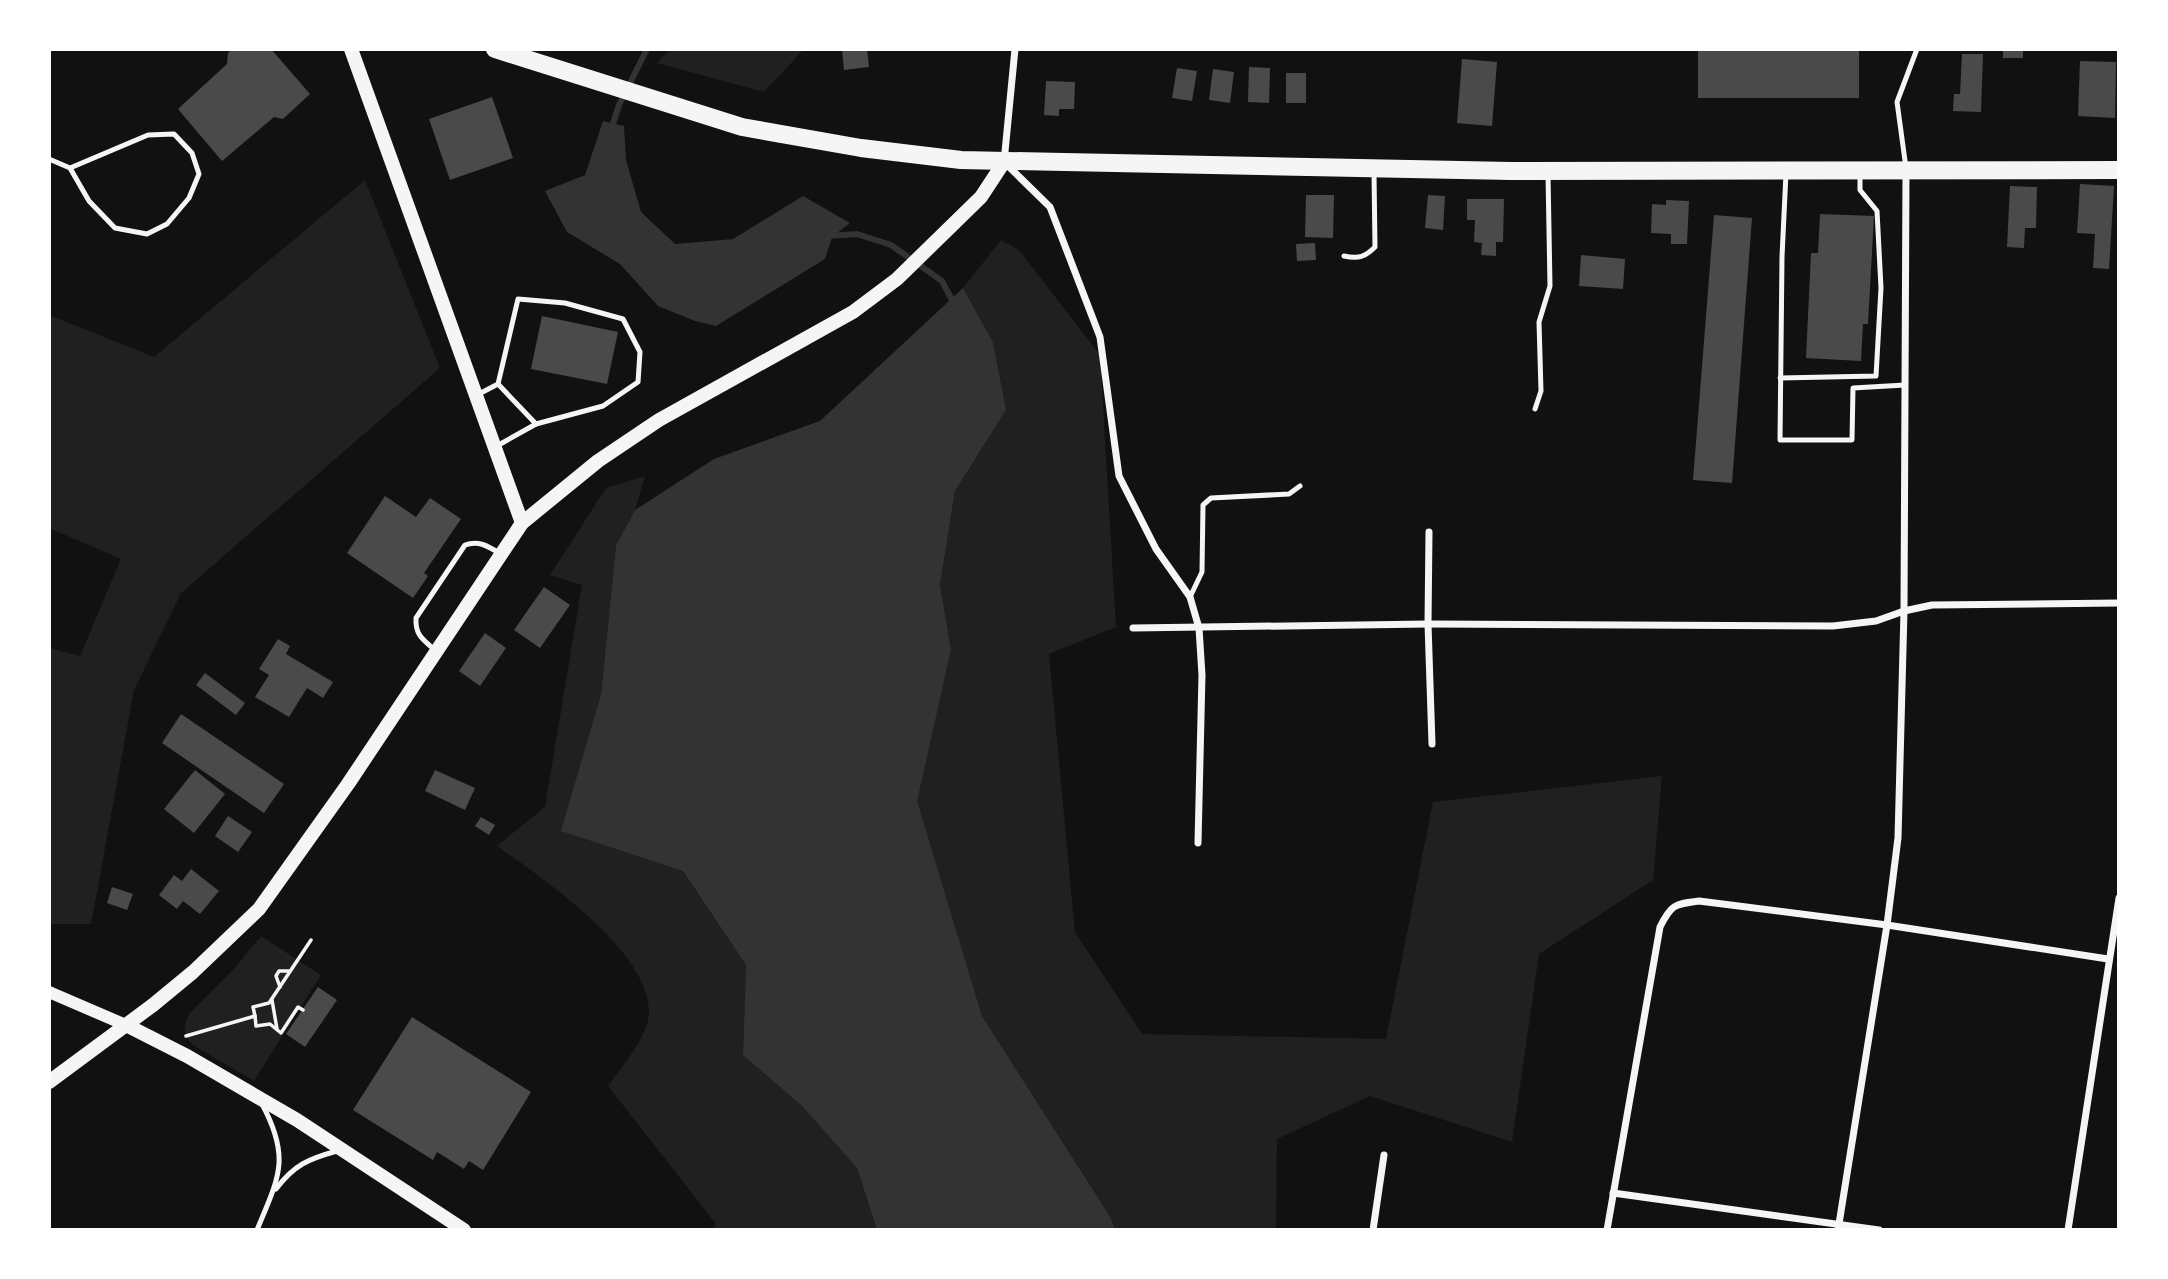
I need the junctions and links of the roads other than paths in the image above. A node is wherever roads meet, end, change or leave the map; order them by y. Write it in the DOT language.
graph roads {
  1 [pos="351,49"];
  2 [pos="495,49"];
  3 [pos="1015,49"];
  4 [pos="1917,49"];
  5 [pos="49,159"];
  6 [pos="1004,162"];
  7 [pos="70,168"];
  8 [pos="1374,169"];
  9 [pos="1786,170"];
  10 [pos="1860,170"];
  11 [pos="1906,170"];
  12 [pos="2119,170"];
  13 [pos="1548,171"];
  14 [pos="1344,256"];
  15 [pos="1854,377"];
  16 [pos="1780,378"];
  17 [pos="498,384"];
  18 [pos="1905,385"];
  19 [pos="1853,388"];
  20 [pos="476,395"];
  21 [pos="1535,409"];
  22 [pos="536,424"];
  23 [pos="495,447"];
  24 [pos="1300,486"];
  25 [pos="522,523"];
  26 [pos="1429,532"];
  27 [pos="502,554"];
  28 [pos="1191,597"];
  29 [pos="2119,603"];
  30 [pos="1904,611"];
  31 [pos="1428,624"];
  32 [pos="1133,628"];
  33 [pos="1199,628"];
  34 [pos="438,652"];
  35 [pos="1432,744"];
  36 [pos="1198,843"];
  37 [pos="2119,898"];
  38 [pos="1887,925"];
  39 [pos="2108,959"];
  40 [pos="49,992"];
  41 [pos="128,1026"];
  42 [pos="49,1082"];
  43 [pos="258,1098"];
  44 [pos="342,1150"];
  45 [pos="1384,1155"];
  46 [pos="1613,1193"];
  47 [pos="272,1195"];
  48 [pos="1838,1227"];
  49 [pos="257,1230"];
  50 [pos="464,1230"];
  51 [pos="1373,1230"];
  52 [pos="1607,1230"];
  53 [pos="1879,1230"];
  54 [pos="2068,1230"];
  1 -- 20 [label="main road"];
  2 -- 6 [label="main road"];
  3 -- 6 [label="street"];
  4 -- 11 [label="lane"];
  5 -- 7 [label="lane"];
  6 -- 8 [label="main road"];
  6 -- 25 [label="main road"];
  6 -- 28 [label="street"];
  7 -- 7 [label="lane"];
  8 -- 13 [label="main road"];
  8 -- 14 [label="lane"];
  9 -- 10 [label="main road"];
  9 -- 13 [label="main road"];
  9 -- 16 [label="lane"];
  10 -- 11 [label="main road"];
  10 -- 15 [label="lane"];
  11 -- 12 [label="main road"];
  11 -- 18 [label="street"];
  13 -- 21 [label="lane"];
  15 -- 16 [label="lane"];
  15 -- 19 [label="lane"];
  16 -- 19 [label="lane"];
  17 -- 20 [label="lane"];
  17 -- 22 [label="lane"];
  17 -- 22 [label="lane"];
  18 -- 19 [label="lane"];
  18 -- 30 [label="street"];
  20 -- 23 [label="main road"];
  22 -- 23 [label="lane"];
  23 -- 25 [label="main road"];
  24 -- 28 [label="lane"];
  25 -- 27 [label="main road"];
  26 -- 31 [label="street"];
  27 -- 34 [label="main road"];
  27 -- 34 [label="lane"];
  28 -- 33 [label="street"];
  29 -- 30 [label="street"];
  30 -- 31 [label="street"];
  30 -- 38 [label="street"];
  31 -- 33 [label="street"];
  31 -- 35 [label="street"];
  32 -- 33 [label="street"];
  33 -- 36 [label="street"];
  34 -- 41 [label="main road"];
  37 -- 39 [label="street"];
  38 -- 39 [label="street"];
  38 -- 46 [label="street"];
  38 -- 48 [label="street"];
  39 -- 54 [label="street"];
  40 -- 41 [label="street"];
  41 -- 42 [label="main road"];
  41 -- 43 [label="main road"];
  43 -- 44 [label="main road"];
  43 -- 47 [label="lane"];
  44 -- 47 [label="lane"];
  44 -- 50 [label="main road"];
  45 -- 51 [label="street"];
  46 -- 48 [label="street"];
  46 -- 52 [label="street"];
  47 -- 49 [label="lane"];
  48 -- 53 [label="street"];
}
